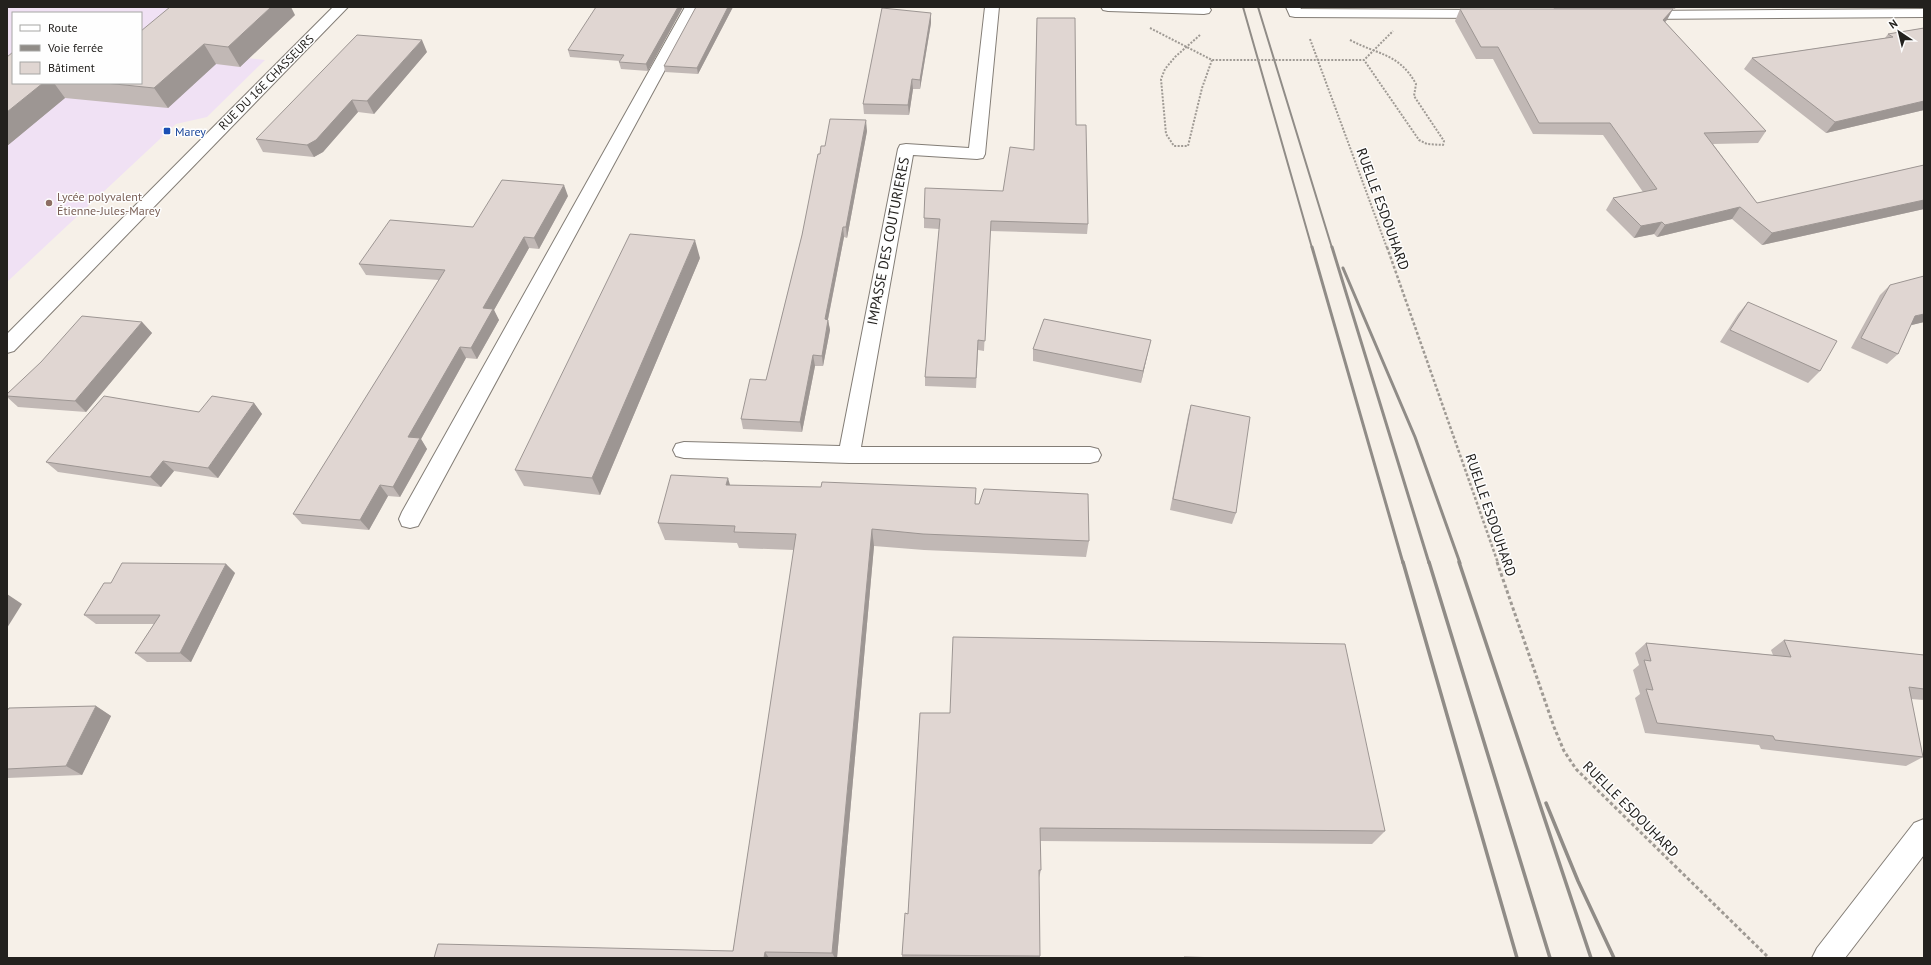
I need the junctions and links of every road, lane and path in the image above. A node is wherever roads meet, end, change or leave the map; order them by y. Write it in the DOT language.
graph roads {
  1 [pos="341,7"];
  2 [pos="692,7"];
  3 [pos="992,7"];
  4 [pos="1108,7"];
  5 [pos="1186,10"];
  6 [pos="1204,10"];
  7 [pos="1294,10"];
  8 [pos="1324,13"];
  9 [pos="1924,13"];
  10 [pos="1506,14"];
  11 [pos="1623,14"];
  12 [pos="1150,28"];
  13 [pos="1393,31"];
  14 [pos="1372,52"];
  15 [pos="1212,60"];
  16 [pos="1364,60"];
  17 [pos="7,346"];
  18 [pos="684,450"];
  19 [pos="849,455"];
  20 [pos="1090,455"];
  21 [pos="410,519"];
  22 [pos="1924,833"];
  23 [pos="1769,958"];
  24 [pos="1828,958"];
  1 -- 17 [label="street, RUE DU 16E CHASSEURS"];
  2 -- 21 [label="street"];
  3 -- 19 [label="street, IMPASSE DES COUTURIERES"];
  4 -- 5 [label="street"];
  5 -- 6 [label="street"];
  5 -- 15 [label="path"];
  7 -- 8 [label="street"];
  7 -- 23 [label="path, RUELLE ESDOUHARD"];
  8 -- 10 [label="street"];
  8 -- 14 [label="path"];
  9 -- 11 [label="street"];
  12 -- 15 [label="path, bridge"];
  13 -- 14 [label="path, bridge"];
  14 -- 16 [label="path, bridge"];
  14 -- 16 [label="path"];
  15 -- 16 [label="path, bridge"];
  18 -- 19 [label="street"];
  19 -- 20 [label="street"];
  22 -- 24 [label="street"];
}
